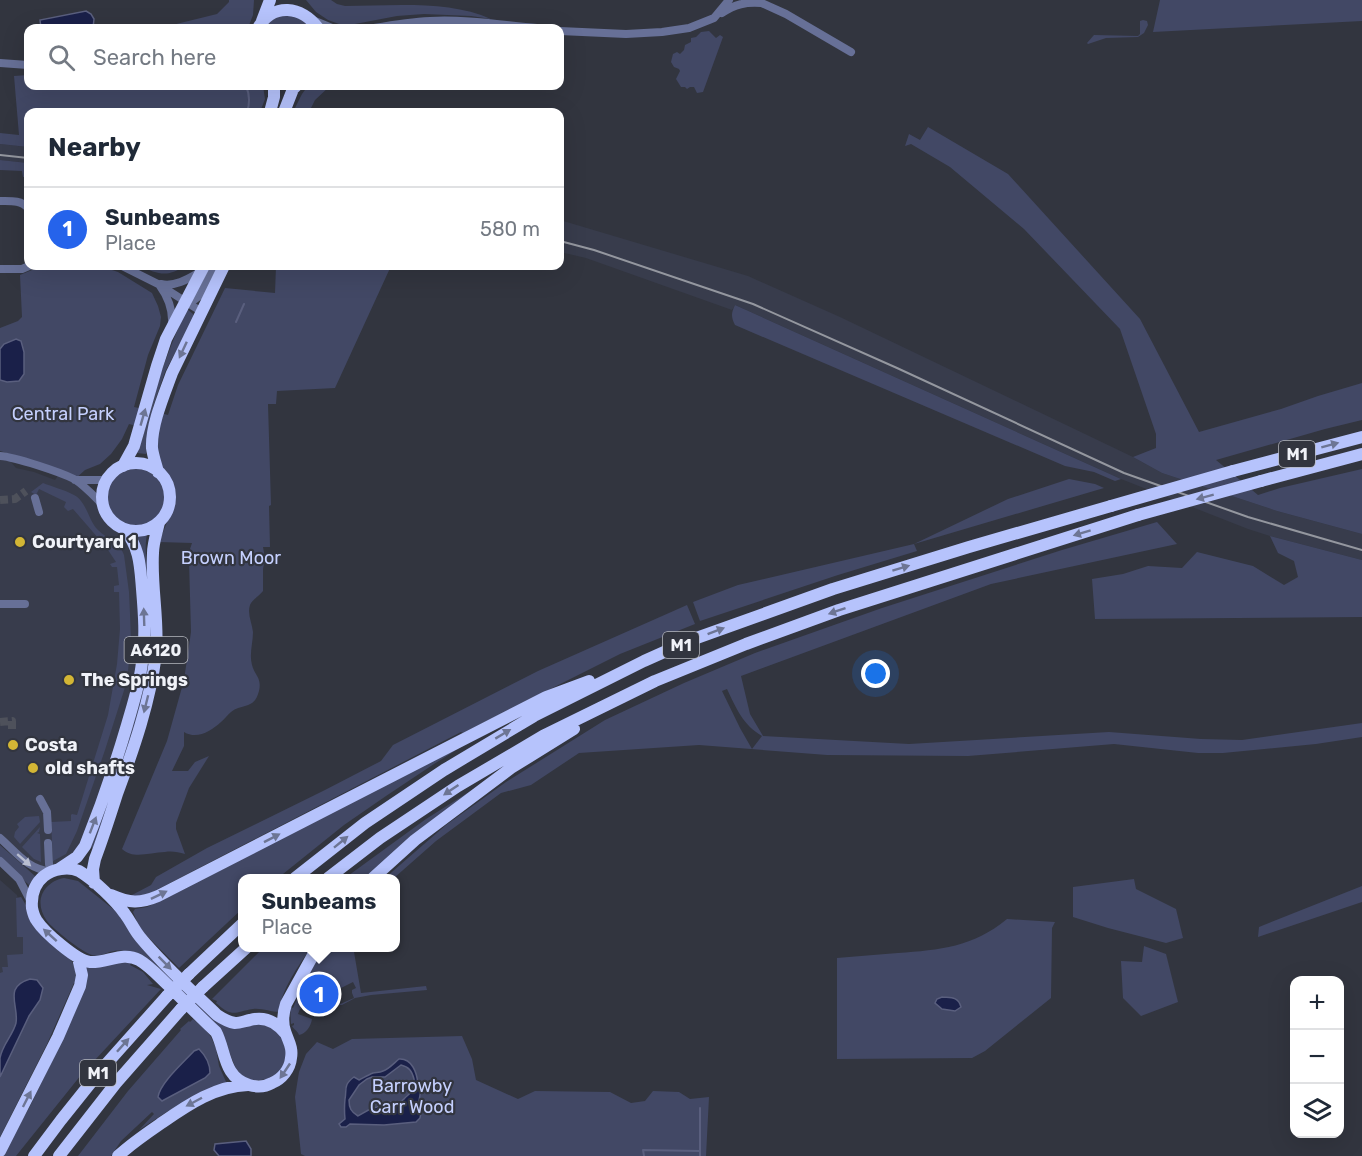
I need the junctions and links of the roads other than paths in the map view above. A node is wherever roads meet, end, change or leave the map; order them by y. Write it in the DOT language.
graph roads {
  1 [pos="270,0"];
  2 [pos="296,0"];
  3 [pos="729,0"];
  4 [pos="758,2"];
  5 [pos="714,18"];
  6 [pos="312,21"];
  7 [pos="260,24"];
  8 [pos="261,24"];
  9 [pos="399,24"];
  10 [pos="490,24"];
  11 [pos="564,31"];
  12 [pos="851,52"];
  13 [pos="0,63"];
  14 [pos="24,65"];
  15 [pos="274,90"];
  16 [pos="293,90"];
  17 [pos="271,108"];
  18 [pos="286,108"];
  19 [pos="0,201"];
  20 [pos="24,204"];
  21 [pos="24,268"];
  22 [pos="0,269"];
  23 [pos="130,270"];
  24 [pos="200,270"];
  25 [pos="202,270"];
  26 [pos="212,270"];
  27 [pos="222,270"];
  28 [pos="158,284"];
  29 [pos="188,302"];
  30 [pos="202,312"];
  31 [pos="172,328"];
  32 [pos="1362,437"];
  33 [pos="1362,454"];
  34 [pos="0,456"];
  35 [pos="123,466"];
  36 [pos="158,472"];
  37 [pos="74,480"];
  38 [pos="107,480"];
  39 [pos="36,498"];
  40 [pos="103,505"];
  41 [pos="39,512"];
  42 [pos="159,522"];
  43 [pos="124,529"];
  44 [pos="0,604"];
  45 [pos="25,604"];
  46 [pos="644,661"];
  47 [pos="655,681"];
  48 [pos="43,797"];
  49 [pos="48,830"];
  50 [pos="0,838"];
  51 [pos="48,843"];
  52 [pos="0,861"];
  53 [pos="54,868"];
  54 [pos="302,874"];
  55 [pos="334,874"];
  56 [pos="378,874"];
  57 [pos="99,888"];
  58 [pos="32,904"];
  59 [pos="238,929"];
  60 [pos="242,952"];
  61 [pos="315,952"];
  62 [pos="78,958"];
  63 [pos="285,1033"];
  64 [pos="249,1085"];
  65 [pos="0,1151"];
  66 [pos="34,1156"];
  67 [pos="59,1156"];
  68 [pos="118,1156"];
  1 -- 7 [label="highway"];
  2 -- 6 [label="highway"];
  3 -- 5 [label="street"];
  4 -- 5 [label="street"];
  4 -- 12 [label="street"];
  5 -- 11 [label="street"];
  6 -- 8 [label="highway"];
  9 -- 10 [label="street"];
  13 -- 14 [label="street"];
  15 -- 17 [label="highway"];
  16 -- 18 [label="highway"];
  19 -- 20 [label="street"];
  21 -- 22 [label="street"];
  23 -- 28 [label="street"];
  24 -- 28 [label="street"];
  25 -- 29 [label="highway"];
  26 -- 29 [label="street"];
  27 -- 30 [label="highway"];
  28 -- 29 [label="street"];
  28 -- 31 [label="street"];
  29 -- 30 [label="street"];
  29 -- 31 [label="highway"];
  30 -- 36 [label="highway, one-way"];
  35 -- 31 [label="highway, one-way"];
  46 -- 32 [label="highway, M1, one-way, bridge"];
  33 -- 47 [label="highway, M1, one-way, bridge"];
  34 -- 37 [label="street"];
  35 -- 36 [label="highway"];
  35 -- 38 [label="highway"];
  36 -- 42 [label="highway"];
  37 -- 38 [label="street"];
  37 -- 40 [label="street"];
  38 -- 40 [label="highway"];
  39 -- 41 [label="street"];
  40 -- 43 [label="highway"];
  42 -- 43 [label="highway"];
  42 -- 57 [label="highway, A6120, one-way"];
  53 -- 43 [label="highway, A6120, one-way"];
  44 -- 45 [label="street"];
  54 -- 46 [label="highway, M1, one-way"];
  57 -- 46 [label="highway, M1, one-way"];
  47 -- 55 [label="highway, M1, one-way"];
  47 -- 56 [label="highway, M1"];
  48 -- 49 [label="street"];
  50 -- 53 [label="street, one-way"];
  51 -- 53 [label="street"];
  52 -- 58 [label="street"];
  53 -- 57 [label="highway"];
  53 -- 58 [label="highway"];
  57 -- 63 [label="highway, one-way"];
  62 -- 58 [label="highway, one-way"];
  66 -- 59 [label="highway, M1, one-way, bridge"];
  60 -- 67 [label="highway, M1, bridge"];
  61 -- 63 [label="highway"];
  62 -- 64 [label="highway"];
  65 -- 62 [label="highway, one-way"];
  63 -- 64 [label="highway, one-way"];
  64 -- 68 [label="highway, one-way"];
}
